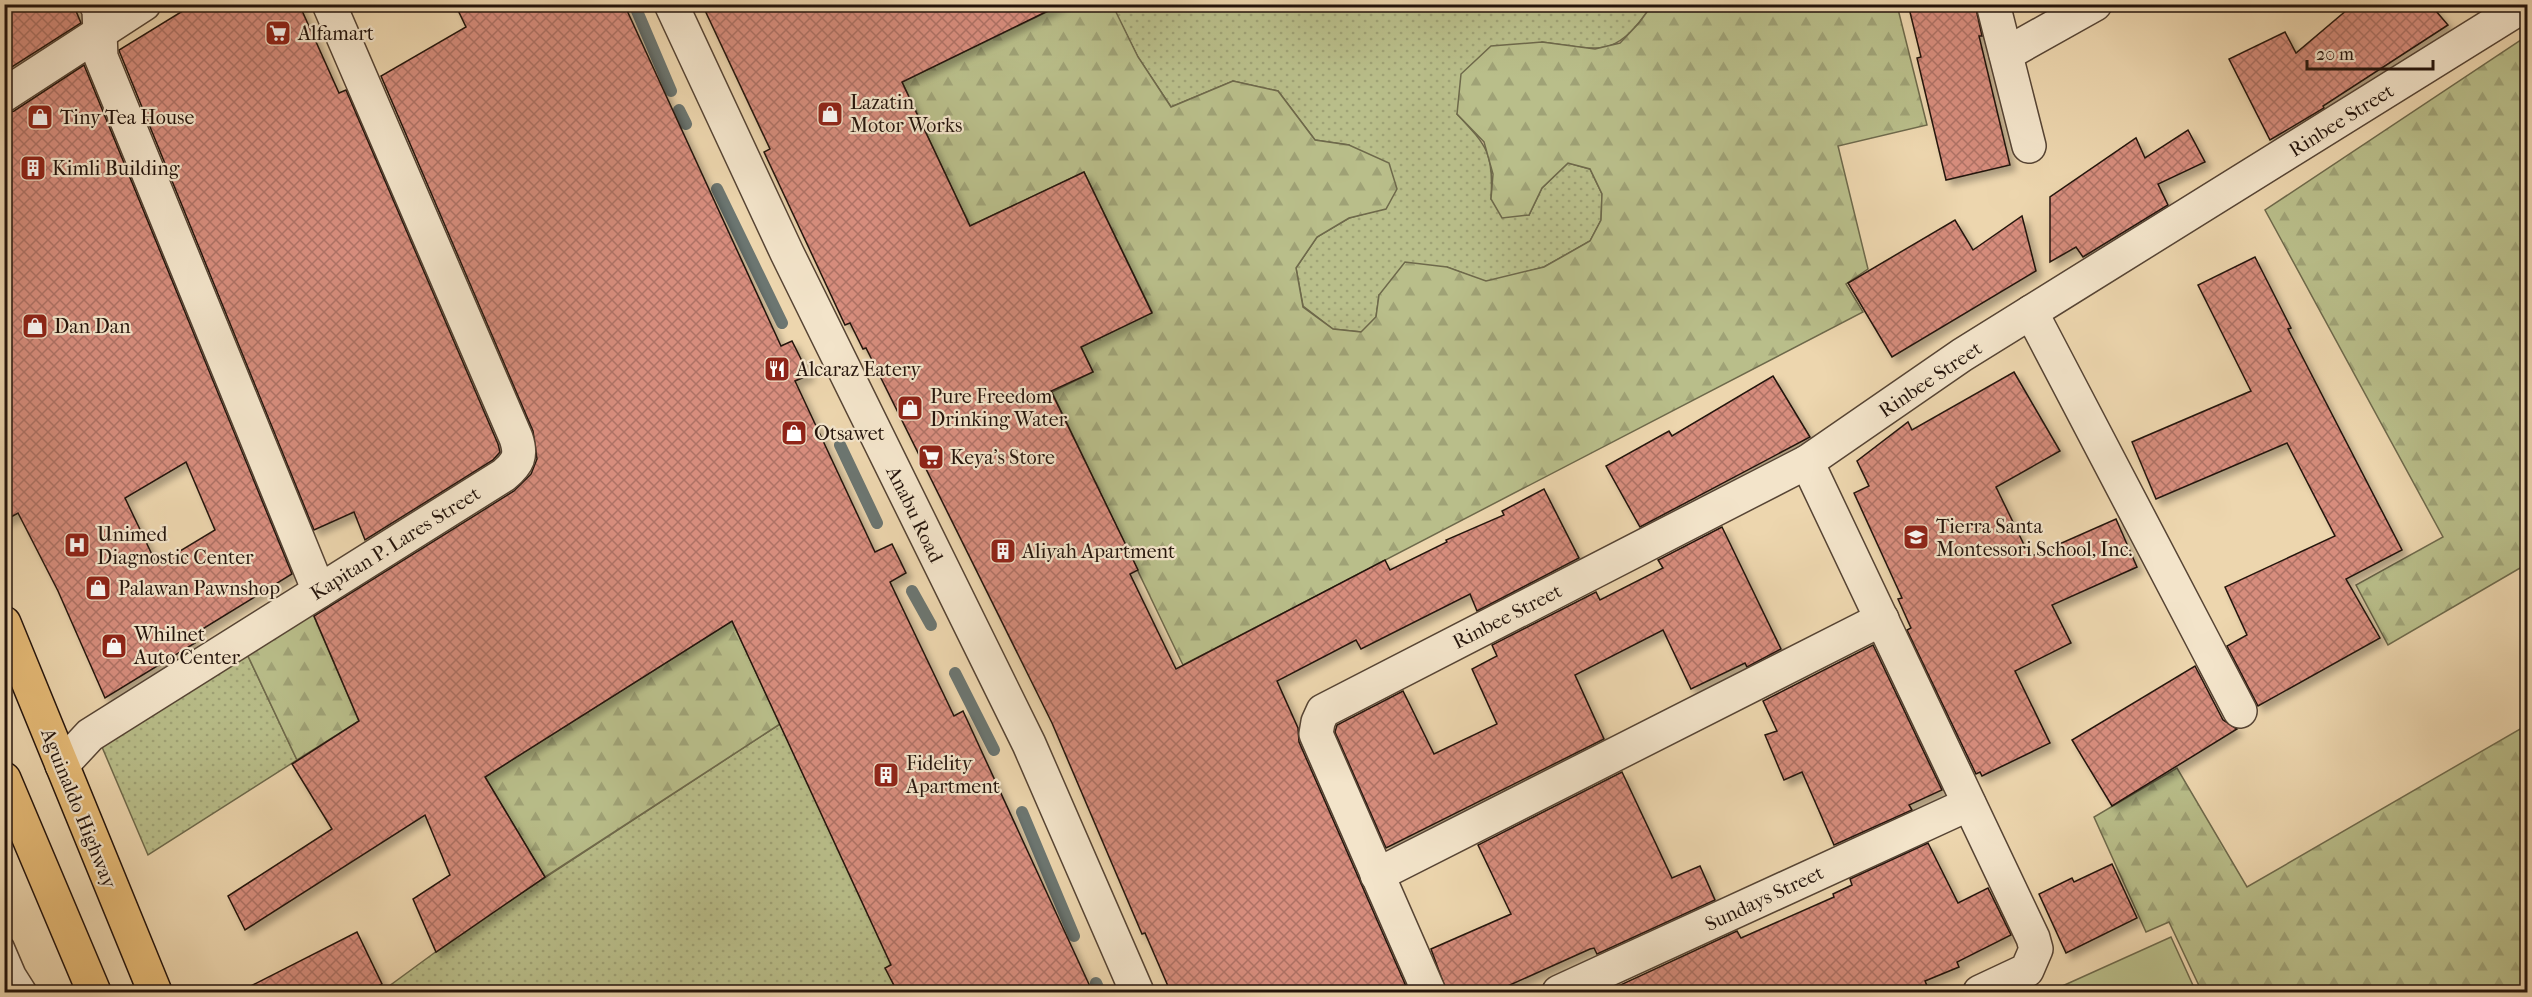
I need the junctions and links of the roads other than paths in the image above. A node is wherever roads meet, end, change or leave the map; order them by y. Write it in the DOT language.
graph roads {
  1 [pos="144,4"];
  2 [pos="328,4"];
  3 [pos="671,4"];
  4 [pos="1993,4"];
  5 [pos="2095,4"];
  6 [pos="2526,4"];
  7 [pos="98,19"];
  8 [pos="2006,54"];
  9 [pos="4,95"];
  10 [pos="2029,146"];
  11 [pos="2031,312"];
  12 [pos="1807,462"];
  13 [pos="319,591"];
  14 [pos="1882,619"];
  15 [pos="4,623"];
  16 [pos="2240,711"];
  17 [pos="62,765"];
  18 [pos="4,779"];
  19 [pos="1969,804"];
  20 [pos="1377,876"];
  21 [pos="4,945"];
  22 [pos="28,993"];
  23 [pos="94,993"];
  24 [pos="154,993"];
  25 [pos="1137,993"];
  26 [pos="1429,993"];
  27 [pos="1558,993"];
  28 [pos="1980,993"];
  1 -- 7 [label="street"];
  2 -- 13 [label="street, Kapitan P. Lares Street"];
  3 -- 25 [label="street, Anabu Road"];
  4 -- 8 [label="street"];
  5 -- 8 [label="street"];
  6 -- 11 [label="street, Rinbee Street"];
  7 -- 9 [label="street"];
  7 -- 13 [label="street"];
  8 -- 10 [label="street"];
  11 -- 12 [label="street, Rinbee Street"];
  11 -- 16 [label="street"];
  12 -- 14 [label="street"];
  12 -- 20 [label="street, Rinbee Street"];
  13 -- 17 [label="street, Kapitan P. Lares Street"];
  14 -- 19 [label="street"];
  14 -- 20 [label="street"];
  15 -- 17 [label="highway, Aguinaldo Highway"];
  17 -- 24 [label="highway, Aguinaldo Highway"];
  18 -- 23 [label="highway"];
  19 -- 27 [label="street, Sundays Street"];
  19 -- 28 [label="street"];
  20 -- 26 [label="street"];
  21 -- 22 [label="lane"];
}
